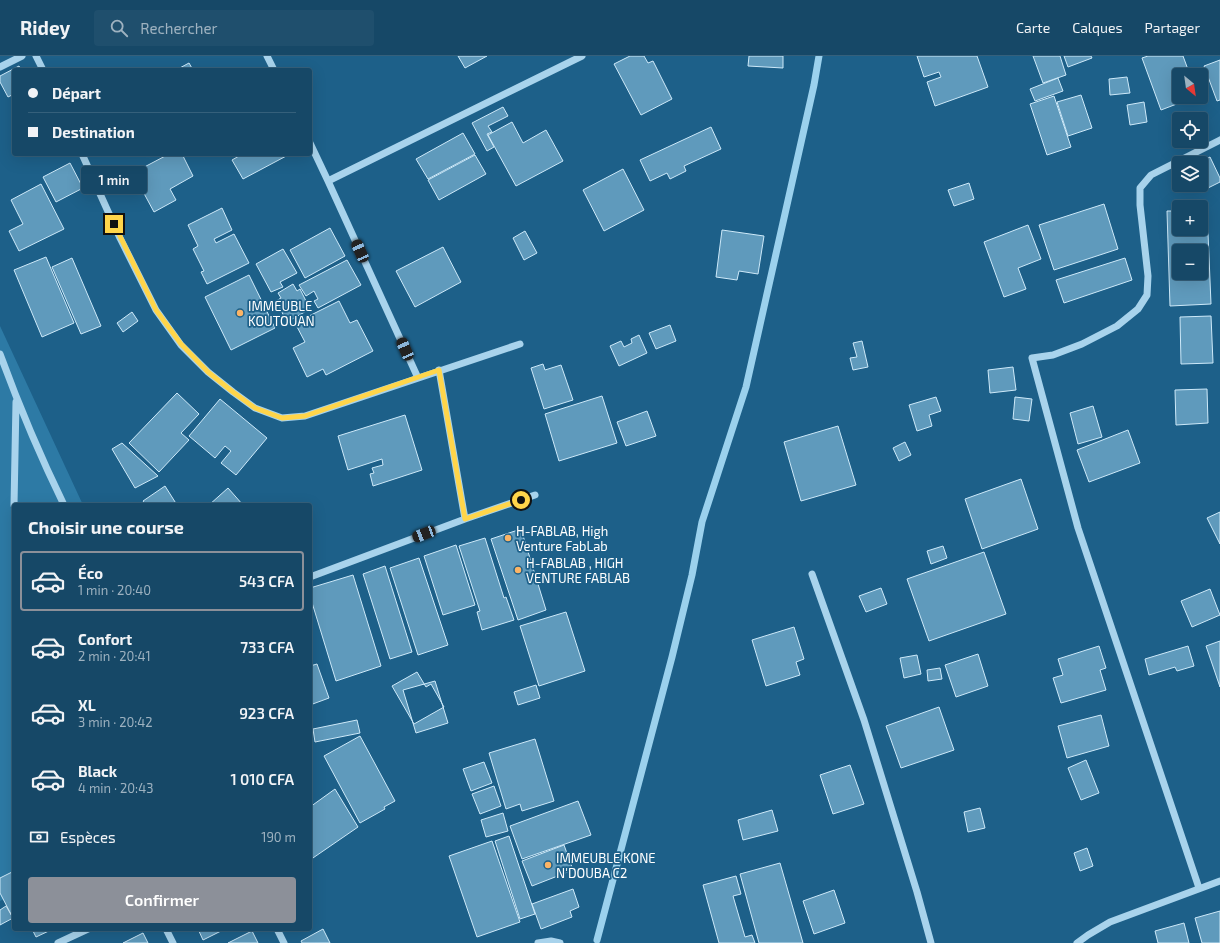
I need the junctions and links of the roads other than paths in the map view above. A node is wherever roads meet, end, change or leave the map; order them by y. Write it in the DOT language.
graph roads {
  1 [pos="22,56"];
  2 [pos="36,56"];
  3 [pos="267,56"];
  4 [pos="582,56"];
  5 [pos="0,67"];
  6 [pos="42,68"];
  7 [pos="273,68"];
  8 [pos="1220,140"];
  9 [pos="312,147"];
  10 [pos="83,156"];
  11 [pos="328,180"];
  12 [pos="520,344"];
  13 [pos="0,354"];
  14 [pos="439,370"];
  15 [pos="418,378"];
  16 [pos="16,398"];
  17 [pos="535,495"];
  18 [pos="14,503"];
  19 [pos="63,503"];
  20 [pos="465,519"];
  21 [pos="812,574"];
  22 [pos="312,576"];
  23 [pos="1220,881"];
  24 [pos="1199,888"];
  25 [pos="84,931"];
  26 [pos="167,931"];
  27 [pos="278,931"];
  28 [pos="58,943"];
  29 [pos="173,943"];
  30 [pos="284,943"];
  31 [pos="538,943"];
  32 [pos="560,943"];
  33 [pos="930,943"];
  34 [pos="1077,943"];
  1 -- 5 [label="street"];
  2 -- 6 [label="street"];
  3 -- 7 [label="street"];
  4 -- 11 [label="street"];
  8 -- 24 [label="street"];
  9 -- 11 [label="street"];
  10 -- 15 [label="street"];
  11 -- 15 [label="street"];
  12 -- 14 [label="street"];
  13 -- 16 [label="street"];
  14 -- 15 [label="street"];
  14 -- 20 [label="street"];
  16 -- 18 [label="street"];
  16 -- 19 [label="street"];
  17 -- 20 [label="street"];
  20 -- 22 [label="street"];
  21 -- 33 [label="street"];
  23 -- 24 [label="street"];
  24 -- 34 [label="street"];
  25 -- 28 [label="street"];
  26 -- 29 [label="street"];
  27 -- 30 [label="street"];
  31 -- 32 [label="street"];
}
